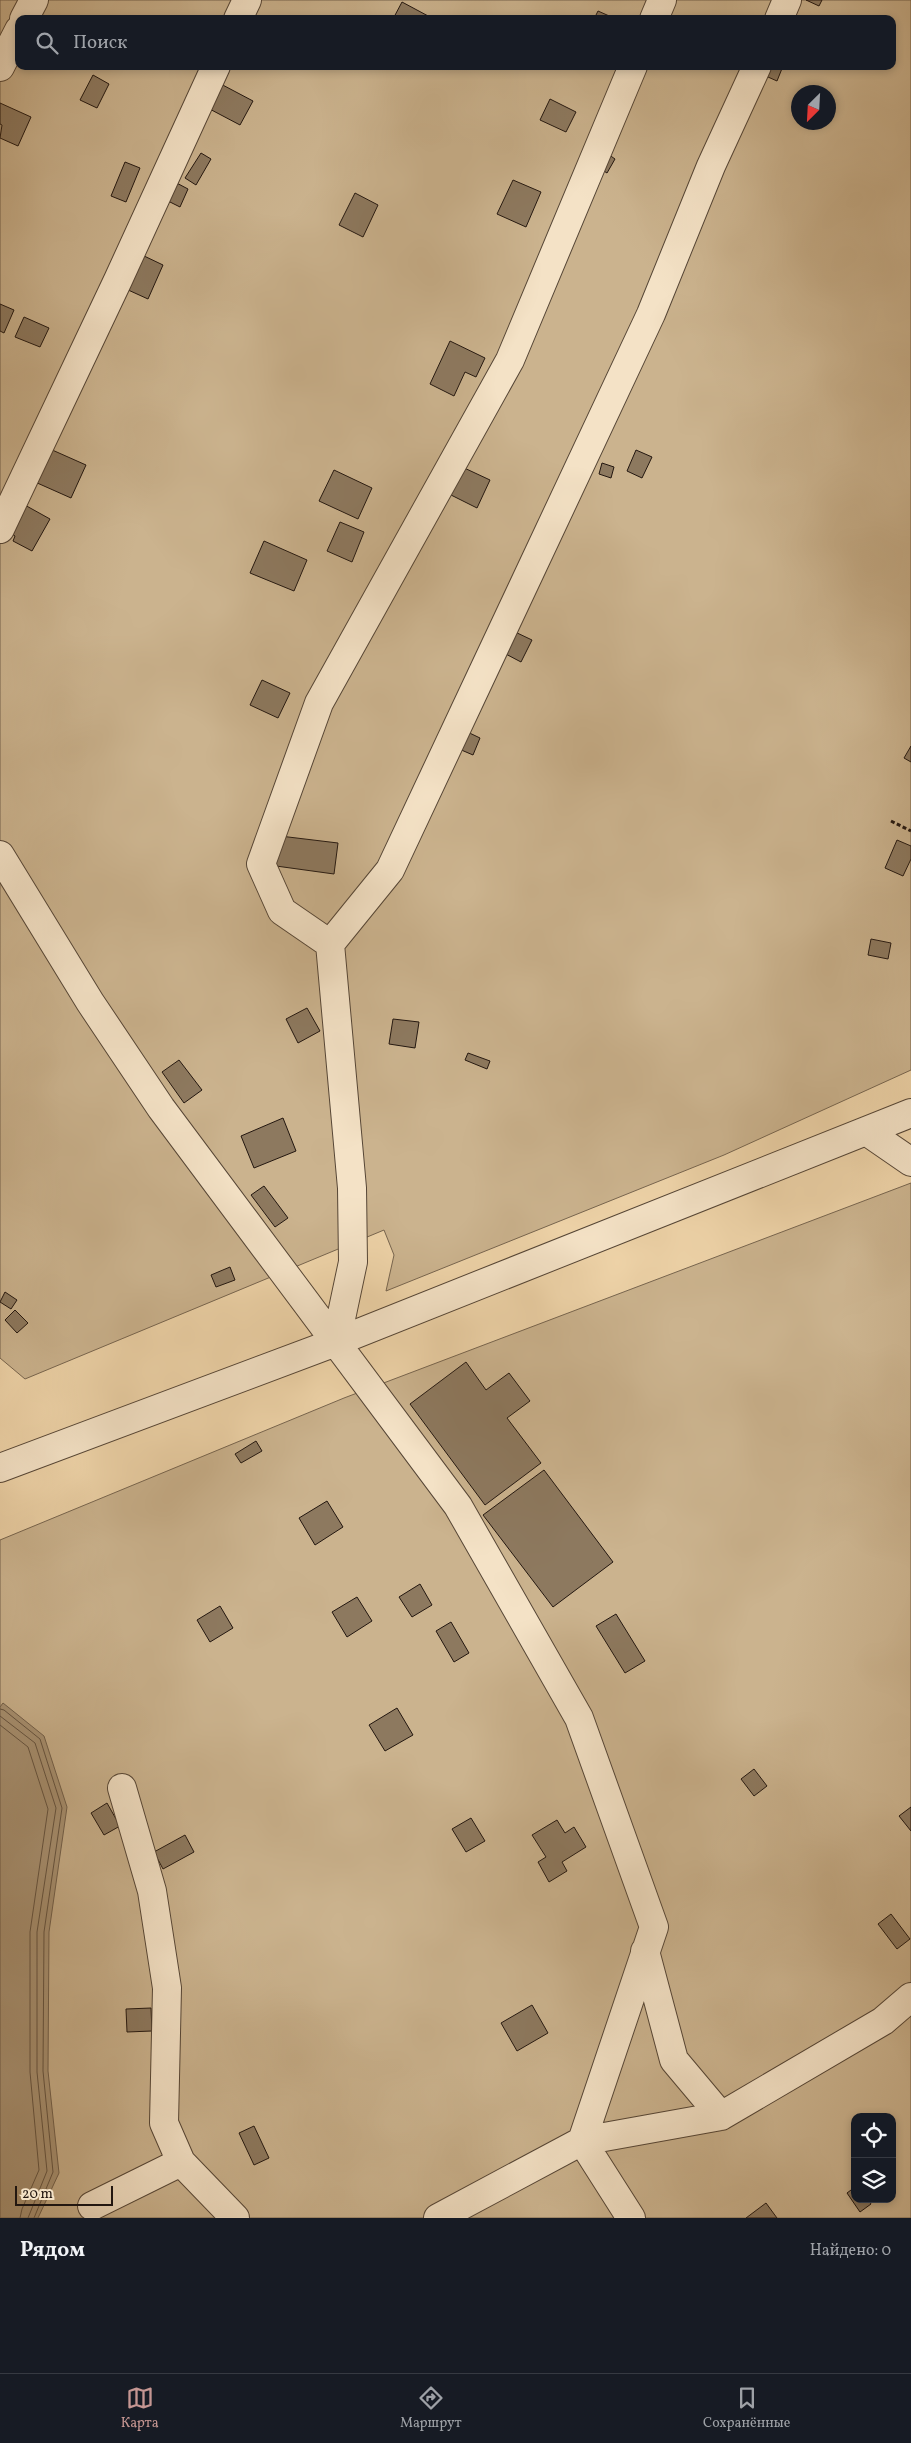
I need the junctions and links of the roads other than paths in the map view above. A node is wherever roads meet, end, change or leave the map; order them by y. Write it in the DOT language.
graph roads {
  1 [pos="34,0"];
  2 [pos="247,0"];
  3 [pos="662,0"];
  4 [pos="788,0"];
  5 [pos="26,15"];
  6 [pos="240,15"];
  7 [pos="656,15"];
  8 [pos="781,15"];
  9 [pos="15,38"];
  10 [pos="0,67"];
  11 [pos="214,70"];
  12 [pos="631,70"];
  13 [pos="755,70"];
  14 [pos="0,530"];
  15 [pos="0,854"];
  16 [pos="330,944"];
  17 [pos="911,1113"];
  18 [pos="866,1131"];
  19 [pos="911,1162"];
  20 [pos="336,1342"];
  21 [pos="0,1468"];
  22 [pos="122,1788"];
  23 [pos="645,1951"];
  24 [pos="911,1997"];
  25 [pos="721,2116"];
  26 [pos="582,2141"];
  27 [pos="180,2162"];
  28 [pos="92,2206"];
  29 [pos="235,2218"];
  30 [pos="438,2218"];
  31 [pos="631,2218"];
  1 -- 5 [label="street"];
  2 -- 6 [label="street"];
  3 -- 7 [label="street"];
  4 -- 8 [label="street"];
  9 -- 10 [label="street"];
  11 -- 14 [label="street"];
  12 -- 16 [label="street"];
  13 -- 16 [label="street"];
  15 -- 20 [label="street"];
  16 -- 20 [label="street"];
  17 -- 18 [label="street"];
  18 -- 19 [label="street"];
  18 -- 20 [label="street"];
  20 -- 21 [label="street"];
  20 -- 23 [label="street"];
  22 -- 27 [label="street"];
  23 -- 25 [label="street"];
  23 -- 26 [label="street"];
  24 -- 25 [label="street"];
  25 -- 26 [label="street"];
  26 -- 30 [label="street"];
  26 -- 31 [label="street"];
  27 -- 28 [label="street"];
  27 -- 29 [label="street"];
}
